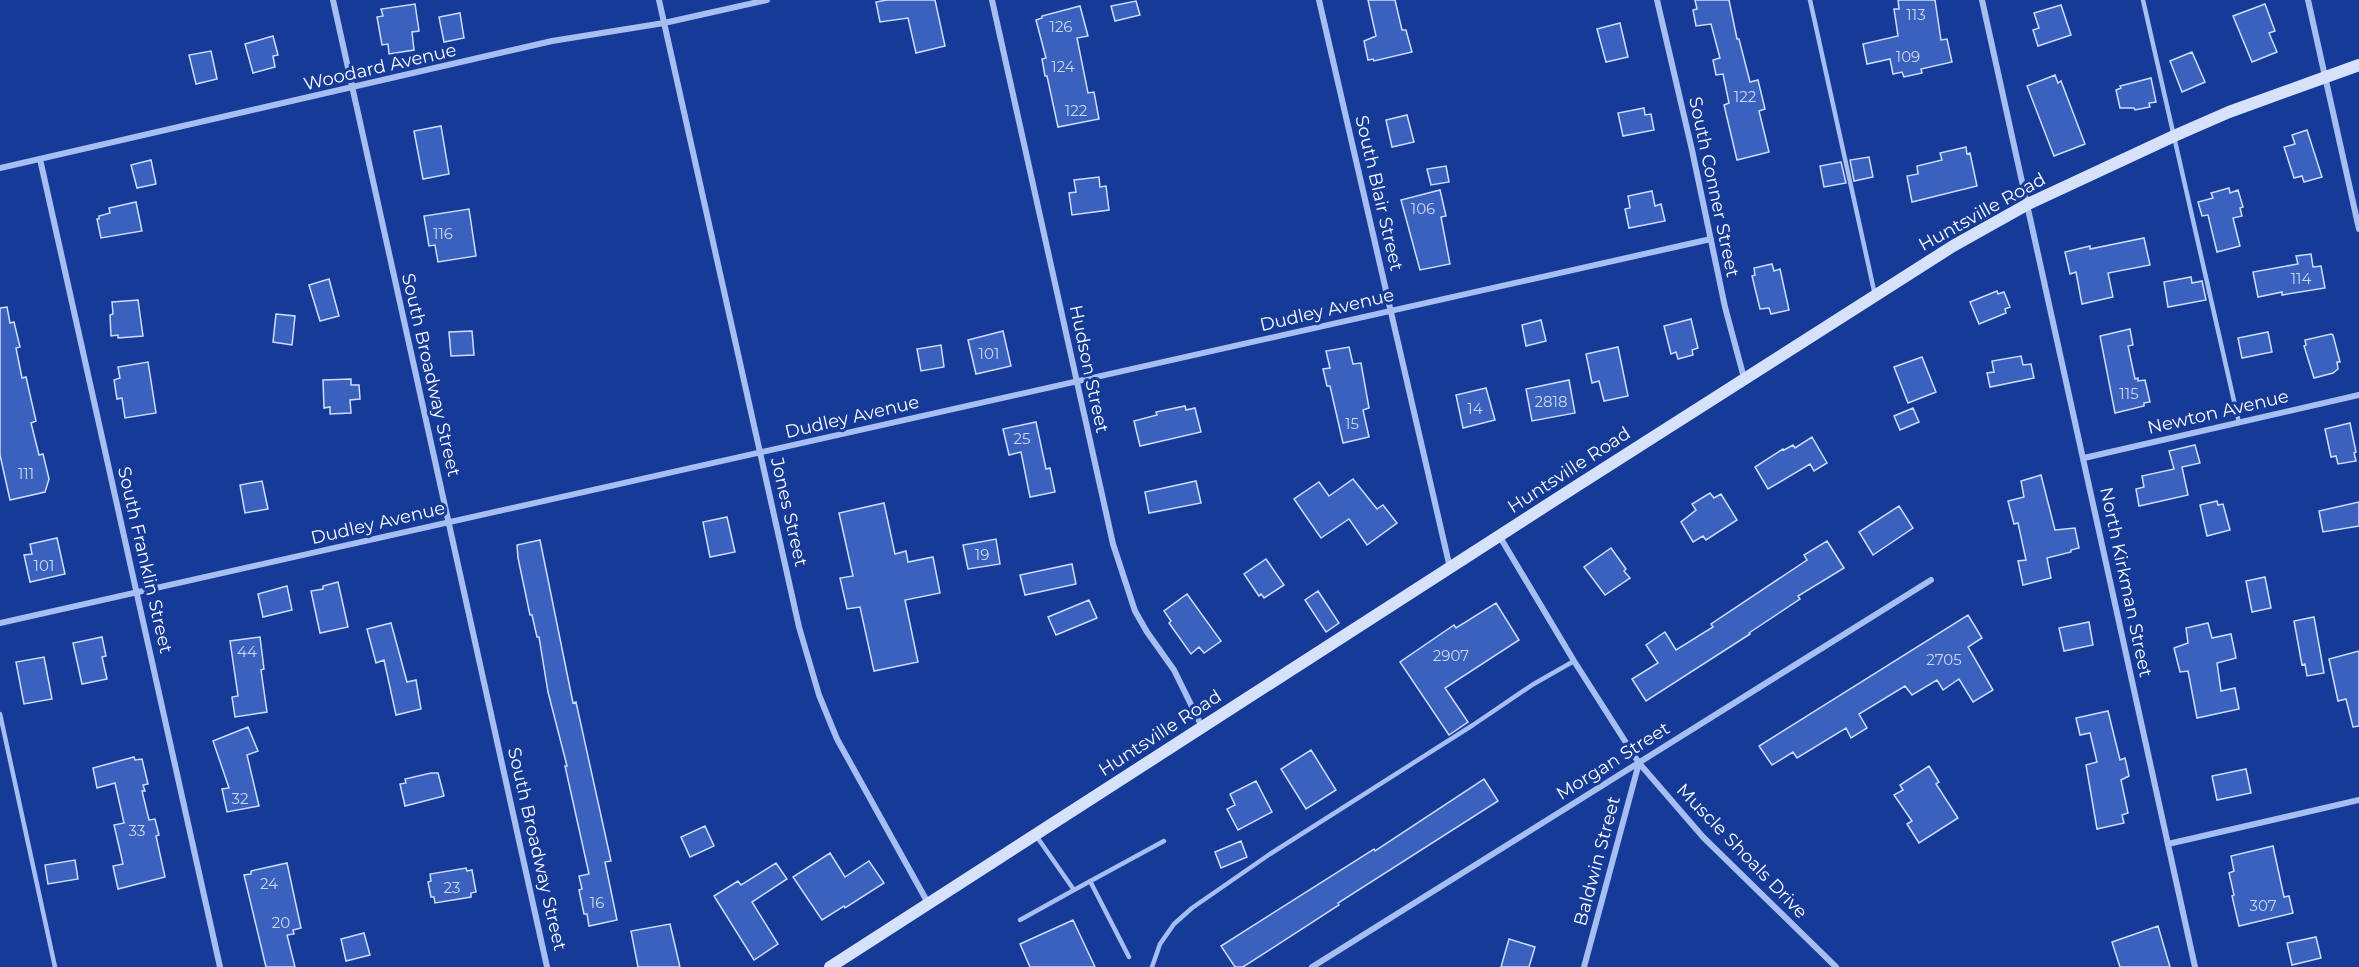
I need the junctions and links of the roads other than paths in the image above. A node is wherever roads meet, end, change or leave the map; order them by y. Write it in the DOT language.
graph roads {
  1 [pos="333,0"];
  2 [pos="659,0"];
  3 [pos="767,0"];
  4 [pos="992,0"];
  5 [pos="1319,0"];
  6 [pos="1657,0"];
  7 [pos="1810,0"];
  8 [pos="1982,0"];
  9 [pos="2143,0"];
  10 [pos="2308,0"];
  11 [pos="664,23"];
  12 [pos="2359,65"];
  13 [pos="2325,77"];
  14 [pos="352,88"];
  15 [pos="2174,136"];
  16 [pos="40,159"];
  17 [pos="0,168"];
  18 [pos="2028,204"];
  19 [pos="2359,229"];
  20 [pos="1711,239"];
  21 [pos="1875,295"];
  22 [pos="1391,311"];
  23 [pos="1745,379"];
  24 [pos="1077,382"];
  25 [pos="2359,395"];
  26 [pos="2239,423"];
  27 [pos="760,453"];
  28 [pos="2084,458"];
  29 [pos="449,522"];
  30 [pos="1500,537"];
  31 [pos="1450,569"];
  32 [pos="1931,580"];
  33 [pos="136,592"];
  34 [pos="0,623"];
  35 [pos="1574,662"];
  36 [pos="0,714"];
  37 [pos="1202,727"];
  38 [pos="1639,763"];
  39 [pos="2359,800"];
  40 [pos="1035,834"];
  41 [pos="1164,841"];
  42 [pos="2168,844"];
  43 [pos="1090,881"];
  44 [pos="1074,890"];
  45 [pos="928,903"];
  46 [pos="1020,920"];
  47 [pos="1129,957"];
  48 [pos="54,967"];
  49 [pos="220,967"];
  50 [pos="547,967"];
  51 [pos="830,967"];
  52 [pos="1152,967"];
  53 [pos="1312,967"];
  54 [pos="1584,967"];
  55 [pos="1836,967"];
  56 [pos="2195,967"];
  1 -- 14 [label="street, South Broadway Street"];
  2 -- 11 [label="street, Jones Street"];
  3 -- 11 [label="street, Woodard Avenue"];
  4 -- 24 [label="street, Hudson Street"];
  5 -- 22 [label="street, South Blair Street"];
  6 -- 20 [label="street, South Conner Street"];
  7 -- 21 [label="lane"];
  8 -- 18 [label="street, North Kirkman Street"];
  9 -- 15 [label="lane"];
  10 -- 13 [label="street"];
  11 -- 14 [label="street, Woodard Avenue"];
  11 -- 27 [label="street, Jones Street"];
  12 -- 13 [label="main road, Huntsville Road"];
  13 -- 15 [label="main road, Huntsville Road"];
  13 -- 19 [label="street"];
  14 -- 16 [label="street, Woodard Avenue"];
  14 -- 29 [label="street, South Broadway Street"];
  15 -- 18 [label="main road, Huntsville Road"];
  15 -- 26 [label="lane"];
  16 -- 17 [label="street, Woodard Avenue"];
  16 -- 33 [label="street, South Franklin Street"];
  18 -- 21 [label="main road, Huntsville Road"];
  18 -- 28 [label="street, North Kirkman Street"];
  20 -- 22 [label="street, Dudley Avenue"];
  20 -- 23 [label="street, South Conner Street"];
  21 -- 23 [label="main road, Huntsville Road"];
  22 -- 24 [label="street, Dudley Avenue"];
  22 -- 31 [label="street, South Blair Street"];
  23 -- 30 [label="main road, Huntsville Road"];
  24 -- 27 [label="street, Dudley Avenue"];
  24 -- 37 [label="street, Hudson Street"];
  25 -- 26 [label="street, Newton Avenue"];
  26 -- 28 [label="street, Newton Avenue"];
  27 -- 29 [label="street, Dudley Avenue"];
  27 -- 45 [label="street, Jones Street"];
  28 -- 42 [label="street, North Kirkman Street"];
  29 -- 33 [label="street, Dudley Avenue"];
  29 -- 50 [label="street, South Broadway Street"];
  30 -- 31 [label="main road, Huntsville Road"];
  30 -- 35 [label="street, Muscle Shoals Drive"];
  31 -- 37 [label="main road, Huntsville Road"];
  32 -- 38 [label="street, Morgan Street"];
  33 -- 34 [label="street, Dudley Avenue"];
  33 -- 49 [label="street, South Franklin Street"];
  35 -- 38 [label="street, Muscle Shoals Drive"];
  35 -- 52 [label="lane"];
  36 -- 48 [label="lane"];
  37 -- 40 [label="main road, Huntsville Road"];
  38 -- 53 [label="street, Morgan Street"];
  38 -- 54 [label="street, Baldwin Street"];
  38 -- 55 [label="street, Muscle Shoals Drive"];
  39 -- 42 [label="street"];
  40 -- 44 [label="lane"];
  40 -- 45 [label="main road, Huntsville Road"];
  41 -- 43 [label="lane"];
  42 -- 56 [label="street, North Kirkman Street"];
  43 -- 44 [label="lane"];
  43 -- 47 [label="lane"];
  44 -- 46 [label="lane"];
  45 -- 51 [label="main road, Huntsville Road"];
}
